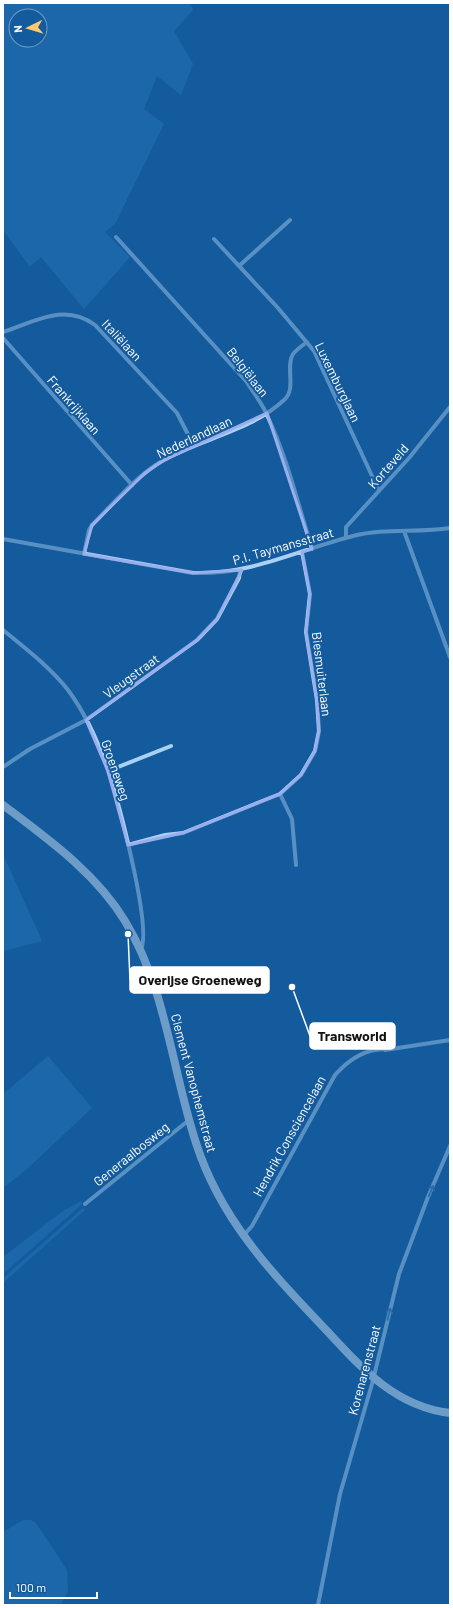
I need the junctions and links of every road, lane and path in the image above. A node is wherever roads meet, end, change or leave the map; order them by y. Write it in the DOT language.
graph roads {
  1 [pos="290,220"];
  2 [pos="116,237"];
  3 [pos="214,239"];
  4 [pos="239,266"];
  5 [pos="3,332"];
  6 [pos="3,338"];
  7 [pos="307,342"];
  8 [pos="450,407"];
  9 [pos="266,413"];
  10 [pos="194,446"];
  11 [pos="132,485"];
  12 [pos="379,491"];
  13 [pos="450,528"];
  14 [pos="404,531"];
  15 [pos="346,538"];
  16 [pos="3,539"];
  17 [pos="312,549"];
  18 [pos="302,552"];
  19 [pos="84,554"];
  20 [pos="240,571"];
  21 [pos="3,630"];
  22 [pos="450,657"];
  23 [pos="86,720"];
  24 [pos="171,746"];
  25 [pos="3,767"];
  26 [pos="108,770"];
  27 [pos="280,794"];
  28 [pos="3,805"];
  29 [pos="128,845"];
  30 [pos="296,865"];
  31 [pos="141,950"];
  32 [pos="450,1040"];
  33 [pos="189,1120"];
  34 [pos="450,1146"];
  35 [pos="85,1204"];
  36 [pos="243,1236"];
  37 [pos="372,1379"];
  38 [pos="450,1412"];
  39 [pos="318,1605"];
  1 -- 4 [label="street"];
  2 -- 9 [label="street, Belgiëlaan"];
  3 -- 4 [label="street, Luxemburglaan"];
  4 -- 7 [label="street, Luxemburglaan"];
  5 -- 10 [label="street, Italiëlaan"];
  6 -- 11 [label="street, Frankrijklaan"];
  7 -- 9 [label="street, Nederlandlaan"];
  7 -- 12 [label="street, Luxemburglaan"];
  8 -- 12 [label="street, Korteveld"];
  9 -- 10 [label="street, Nederlandlaan"];
  9 -- 17 [label="street, Belgiëlaan"];
  10 -- 11 [label="street, Nederlandlaan"];
  11 -- 19 [label="street, Nederlandlaan"];
  12 -- 15 [label="street, Korteveld"];
  13 -- 14 [label="street, P.I. Taymansstraat"];
  14 -- 15 [label="street, P.I. Taymansstraat"];
  14 -- 22 [label="street"];
  15 -- 17 [label="street, P.I. Taymansstraat"];
  16 -- 19 [label="street, P.I. Taymansstraat"];
  17 -- 18 [label="street, P.I. Taymansstraat"];
  18 -- 20 [label="street, P.I. Taymansstraat"];
  18 -- 27 [label="street, Biesmuiterlaan"];
  19 -- 20 [label="street, P.I. Taymansstraat"];
  20 -- 23 [label="street, Vleugstraat"];
  21 -- 23 [label="street, Groeneweg"];
  23 -- 25 [label="street, Vleugstraat"];
  23 -- 26 [label="street, Groeneweg"];
  24 -- 26 [label="street"];
  26 -- 29 [label="street, Groeneweg"];
  27 -- 29 [label="street, Biesmuiterlaan"];
  27 -- 30 [label="street"];
  28 -- 31 [label="street, Clement Vanophemstraat"];
  29 -- 31 [label="street, Groeneweg"];
  31 -- 33 [label="street, Clement Vanophemstraat"];
  32 -- 36 [label="street, Hendrik Consciencelaan"];
  33 -- 35 [label="street, Generaalbosweg"];
  33 -- 36 [label="street, Clement Vanophemstraat"];
  37 -- 34 [label="street, Korenarenstraat, one-way"];
  36 -- 37 [label="street, Clement Vanophemstraat"];
  37 -- 38 [label="street, Clement Vanophemstraat"];
  37 -- 39 [label="street, Korenarenstraat"];
}
